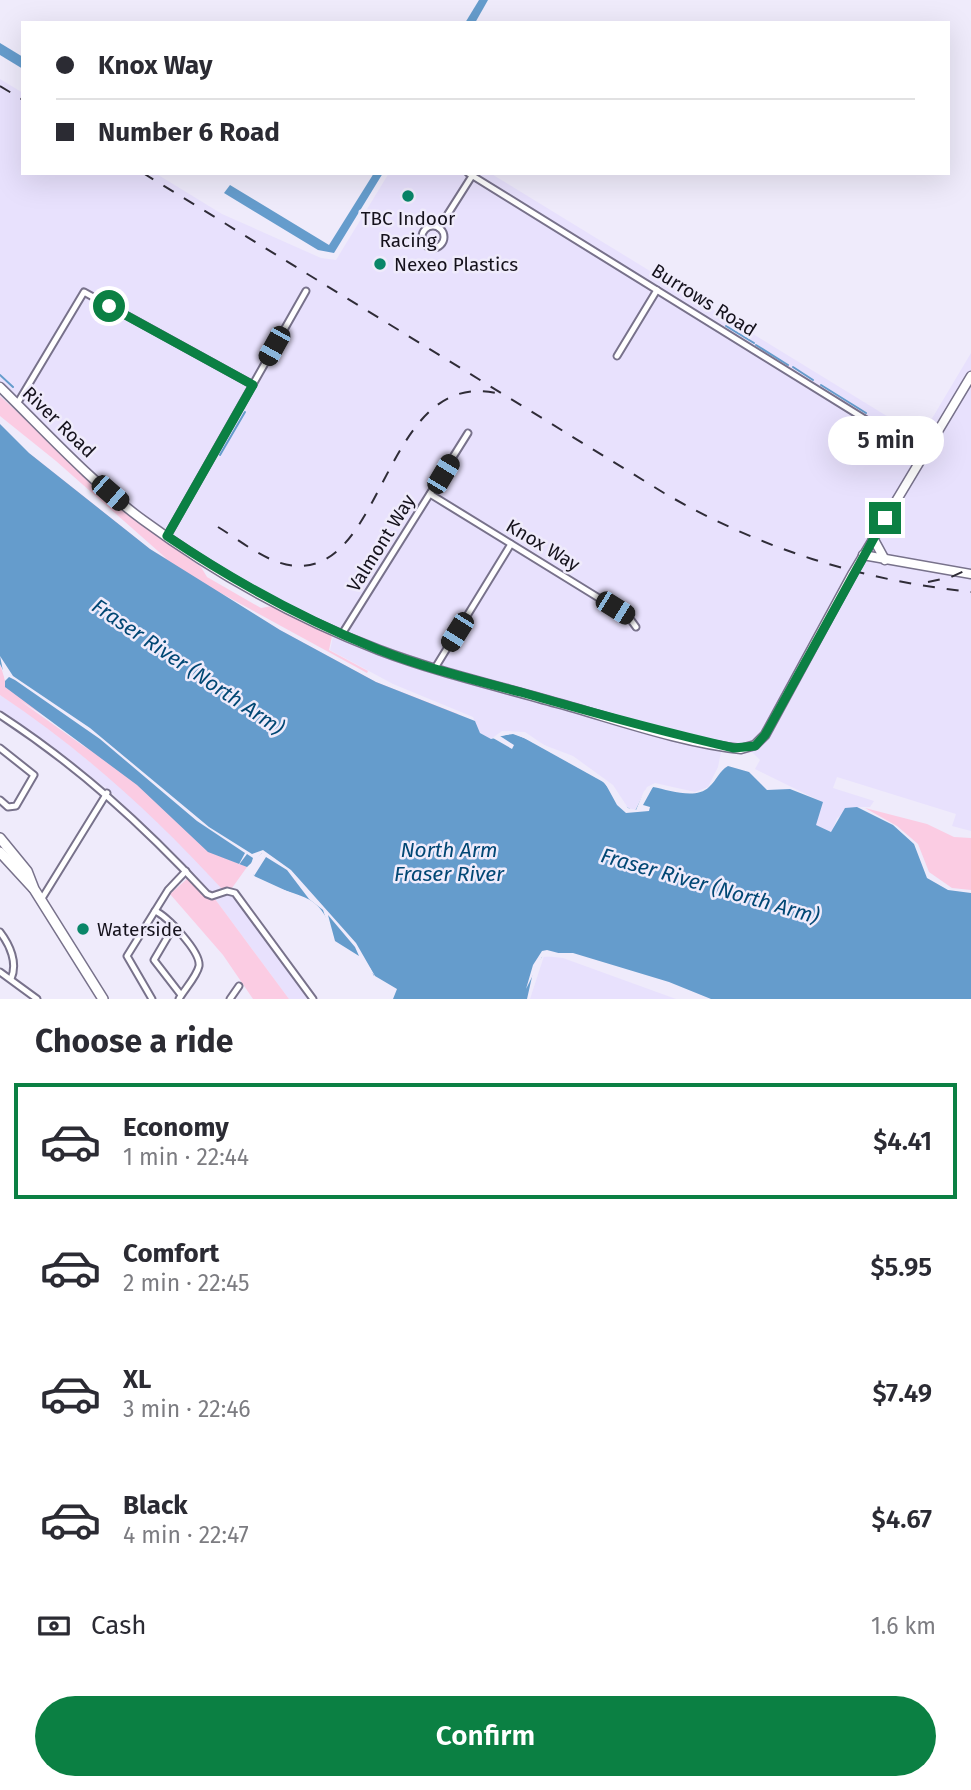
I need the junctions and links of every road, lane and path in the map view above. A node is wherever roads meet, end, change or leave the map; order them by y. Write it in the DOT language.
graph roads {
  1 [pos="469,175"];
  2 [pos="472,175"];
  3 [pos="439,228"];
  4 [pos="306,290"];
  5 [pos="657,290"];
  6 [pos="617,356"];
  7 [pos="971,376"];
  8 [pos="253,385"];
  9 [pos="0,387"];
  10 [pos="17,404"];
  11 [pos="468,433"];
  12 [pos="923,454"];
  13 [pos="430,494"];
  14 [pos="167,536"];
  15 [pos="873,538"];
  16 [pos="511,544"];
  17 [pos="863,555"];
  18 [pos="885,560"];
  19 [pos="971,574"];
  20 [pos="636,627"];
  21 [pos="342,634"];
  22 [pos="435,668"];
  23 [pos="0,715"];
  24 [pos="0,748"];
  25 [pos="107,793"];
  26 [pos="0,800"];
  27 [pos="0,838"];
  28 [pos="0,852"];
  29 [pos="186,871"];
  30 [pos="34,889"];
  31 [pos="41,900"];
  32 [pos="155,911"];
  33 [pos="174,926"];
  34 [pos="0,932"];
  35 [pos="0,972"];
  36 [pos="11,979"];
  37 [pos="239,986"];
  38 [pos="180,997"];
  39 [pos="37,999"];
  40 [pos="103,999"];
  41 [pos="152,999"];
  42 [pos="230,999"];
  43 [pos="313,999"];
  1 -- 3 [label="street"];
  2 -- 5 [label="street, Burrows Road"];
  3 -- 3 [label="street"];
  4 -- 8 [label="street"];
  5 -- 6 [label="street"];
  5 -- 12 [label="street, Burrows Road"];
  7 -- 12 [label="street"];
  8 -- 10 [label="street"];
  8 -- 14 [label="street"];
  9 -- 10 [label="street, River Road"];
  10 -- 14 [label="street, River Road"];
  11 -- 13 [label="street, Valmont Way"];
  12 -- 15 [label="street"];
  13 -- 16 [label="street, Knox Way"];
  13 -- 21 [label="street, Valmont Way"];
  14 -- 21 [label="street, River Road"];
  15 -- 17 [label="street"];
  15 -- 18 [label="street"];
  16 -- 20 [label="street, Knox Way"];
  16 -- 22 [label="street"];
  17 -- 18 [label="street"];
  17 -- 22 [label="street, River Road"];
  18 -- 19 [label="street"];
  21 -- 22 [label="street, River Road"];
  23 -- 25 [label="street"];
  24 -- 26 [label="street"];
  25 -- 29 [label="street"];
  25 -- 31 [label="street"];
  27 -- 30 [label="main road"];
  28 -- 30 [label="main road"];
  29 -- 32 [label="street"];
  29 -- 43 [label="street"];
  30 -- 31 [label="main road"];
  31 -- 40 [label="main road"];
  32 -- 33 [label="street"];
  32 -- 41 [label="street"];
  33 -- 38 [label="street"];
  33 -- 38 [label="street"];
  34 -- 36 [label="street"];
  35 -- 36 [label="street"];
  36 -- 39 [label="street"];
  37 -- 42 [label="street"];
}
